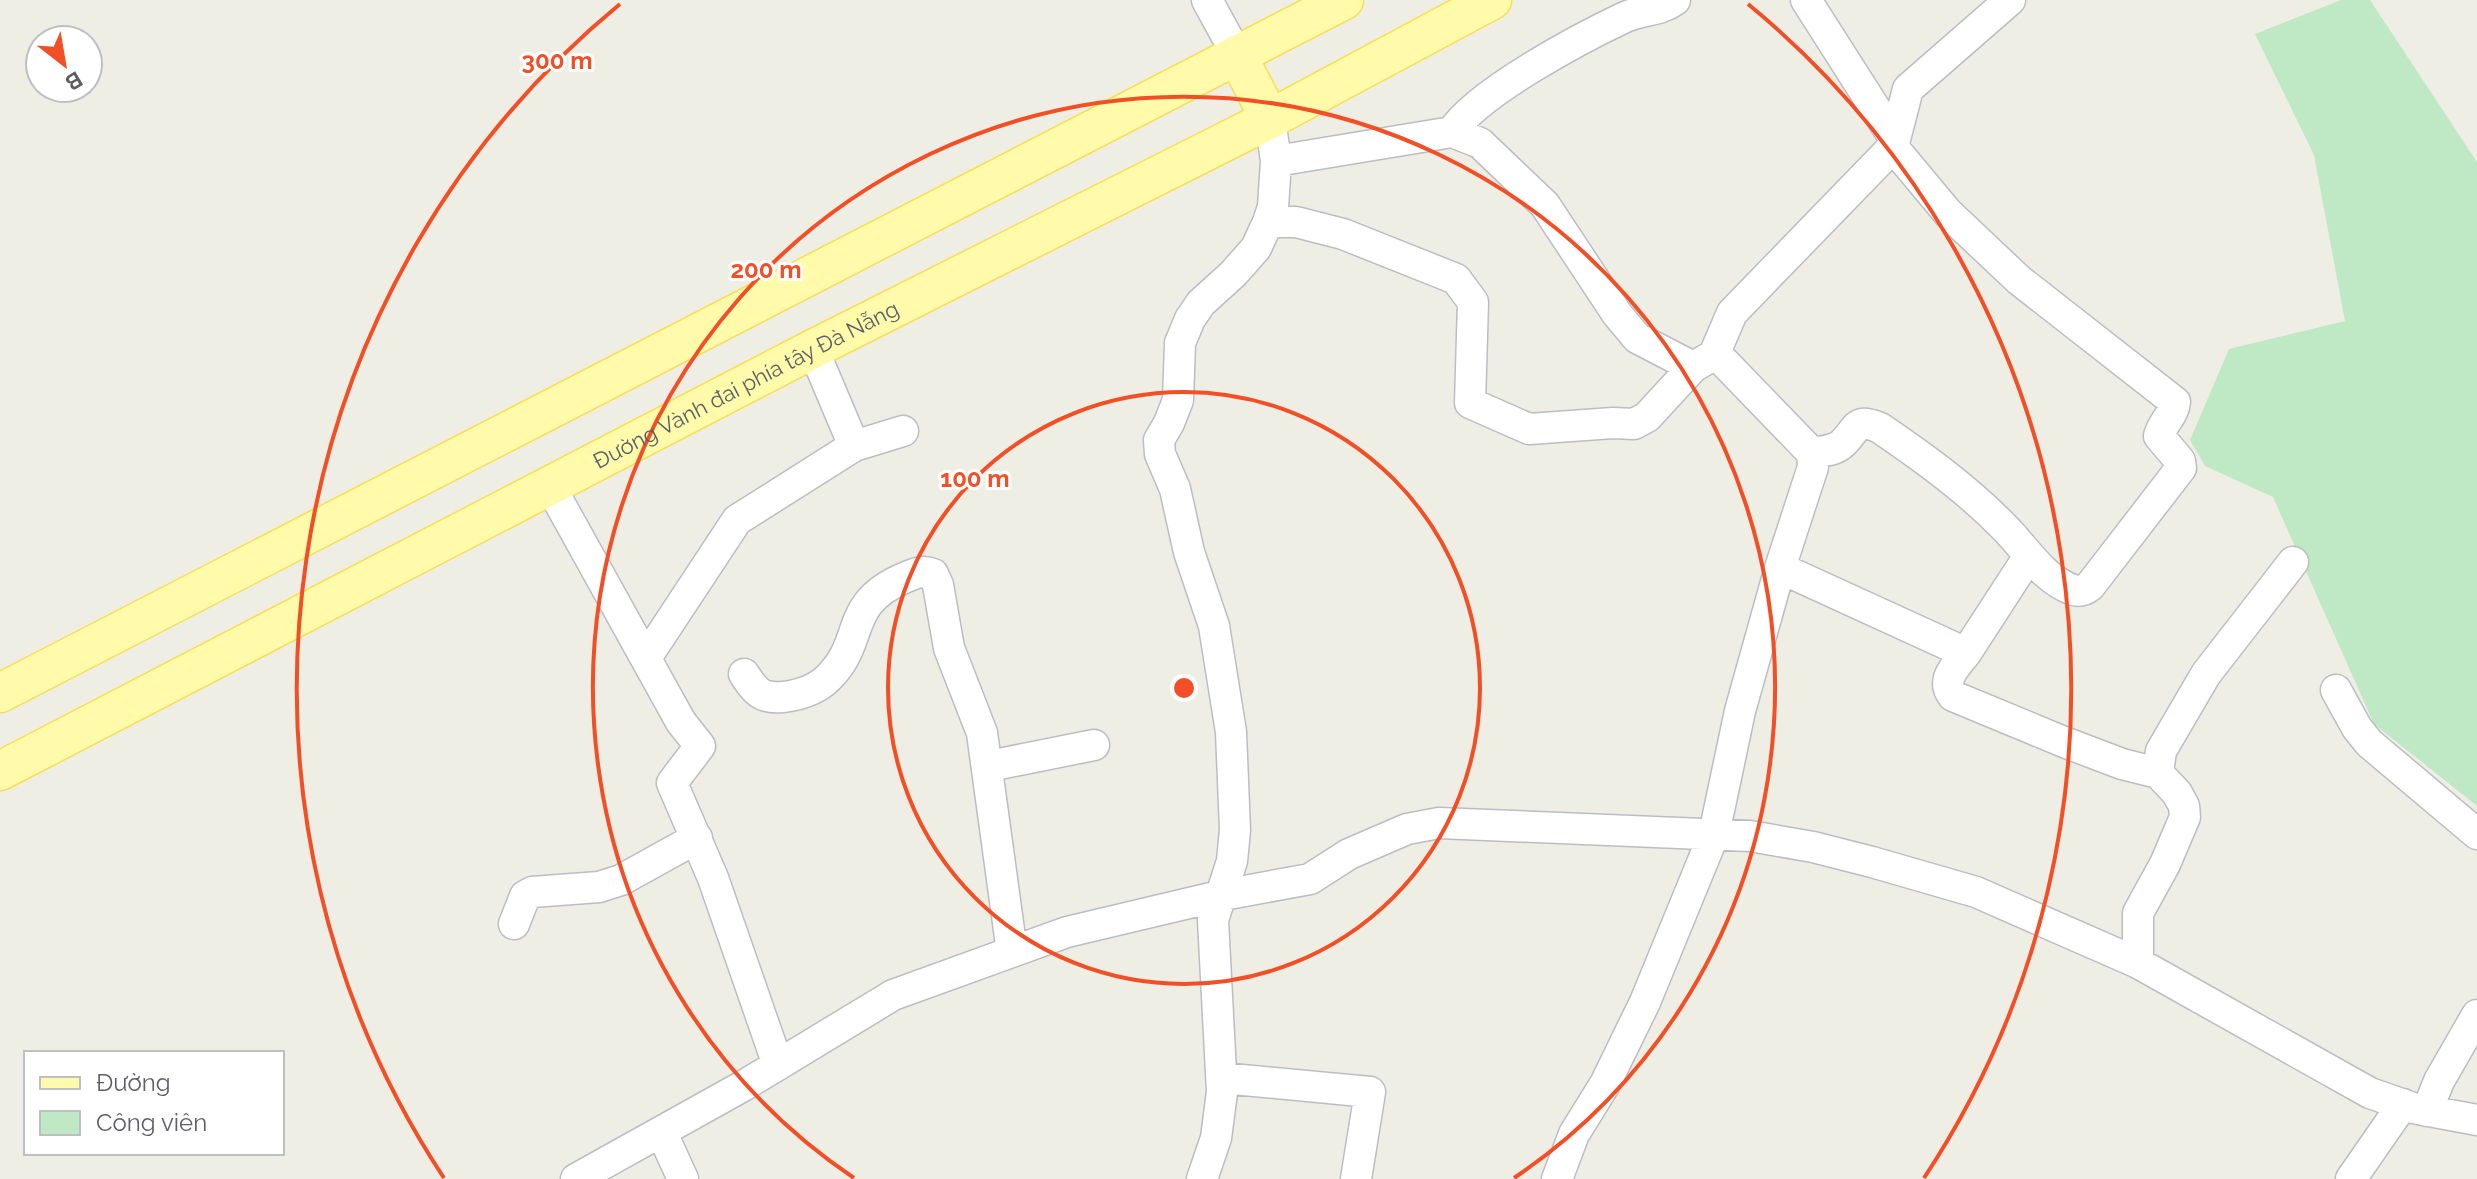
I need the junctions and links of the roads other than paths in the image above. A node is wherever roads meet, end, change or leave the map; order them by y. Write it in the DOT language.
graph roads {
  1 [pos="1207,0"];
  2 [pos="1344,0"];
  3 [pos="1492,0"];
  4 [pos="1675,0"];
  5 [pos="1806,0"];
  6 [pos="2010,0"];
  7 [pos="1237,55"];
  8 [pos="1270,119"];
  9 [pos="1452,132"];
  10 [pos="1894,143"];
  11 [pos="1276,161"];
  12 [pos="1268,222"];
  13 [pos="813,349"];
  14 [pos="1704,361"];
  15 [pos="903,431"];
  16 [pos="854,446"];
  17 [pos="1812,453"];
  18 [pos="550,486"];
  19 [pos="2029,556"];
  20 [pos="2293,562"];
  21 [pos="1780,568"];
  22 [pos="1966,653"];
  23 [pos="646,658"];
  24 [pos="744,674"];
  25 [pos="2336,690"];
  26 [pos="0,693"];
  27 [pos="1094,745"];
  28 [pos="989,766"];
  29 [pos="0,771"];
  30 [pos="2158,773"];
  31 [pos="1714,834"];
  32 [pos="2477,834"];
  33 [pos="697,838"];
  34 [pos="1223,895"];
  35 [pos="514,924"];
  36 [pos="1012,952"];
  37 [pos="2138,963"];
  38 [pos="2477,1015"];
  39 [pos="778,1065"];
  40 [pos="1222,1078"];
  41 [pos="2415,1108"];
  42 [pos="2477,1120"];
  43 [pos="662,1133"];
  44 [pos="576,1179"];
  45 [pos="683,1179"];
  46 [pos="1202,1179"];
  47 [pos="1356,1179"];
  48 [pos="1557,1179"];
  49 [pos="2351,1179"];
  1 -- 7 [label="street"];
  2 -- 7 [label="main road"];
  3 -- 8 [label="main road, Đường Vành đai phía tây Đà Nẵng"];
  4 -- 9 [label="street"];
  5 -- 10 [label="street"];
  6 -- 10 [label="street"];
  7 -- 8 [label="main road"];
  7 -- 26 [label="main road"];
  8 -- 11 [label="street"];
  8 -- 13 [label="main road, Đường Vành đai phía tây Đà Nẵng"];
  9 -- 11 [label="street"];
  9 -- 14 [label="street"];
  10 -- 14 [label="street"];
  10 -- 19 [label="street"];
  11 -- 12 [label="street"];
  12 -- 14 [label="street"];
  12 -- 34 [label="street"];
  13 -- 16 [label="street"];
  13 -- 18 [label="main road, Đường Vành đai phía tây Đà Nẵng"];
  14 -- 17 [label="street"];
  15 -- 16 [label="street"];
  16 -- 23 [label="street"];
  17 -- 19 [label="street"];
  17 -- 21 [label="street"];
  18 -- 23 [label="street"];
  18 -- 29 [label="main road, Đường Vành đai phía tây Đà Nẵng"];
  19 -- 22 [label="street"];
  20 -- 30 [label="street"];
  21 -- 22 [label="street"];
  21 -- 31 [label="street"];
  22 -- 30 [label="street"];
  23 -- 33 [label="street"];
  24 -- 28 [label="street"];
  25 -- 32 [label="street"];
  27 -- 28 [label="street"];
  28 -- 36 [label="street"];
  30 -- 37 [label="street"];
  31 -- 34 [label="street"];
  31 -- 37 [label="street"];
  31 -- 48 [label="street"];
  33 -- 35 [label="street"];
  33 -- 39 [label="street"];
  34 -- 36 [label="street"];
  34 -- 40 [label="street"];
  36 -- 39 [label="street"];
  37 -- 41 [label="street"];
  38 -- 41 [label="street"];
  39 -- 43 [label="street"];
  40 -- 46 [label="street"];
  40 -- 47 [label="street"];
  41 -- 42 [label="street"];
  41 -- 49 [label="street"];
  43 -- 44 [label="street"];
  43 -- 45 [label="street"];
}
